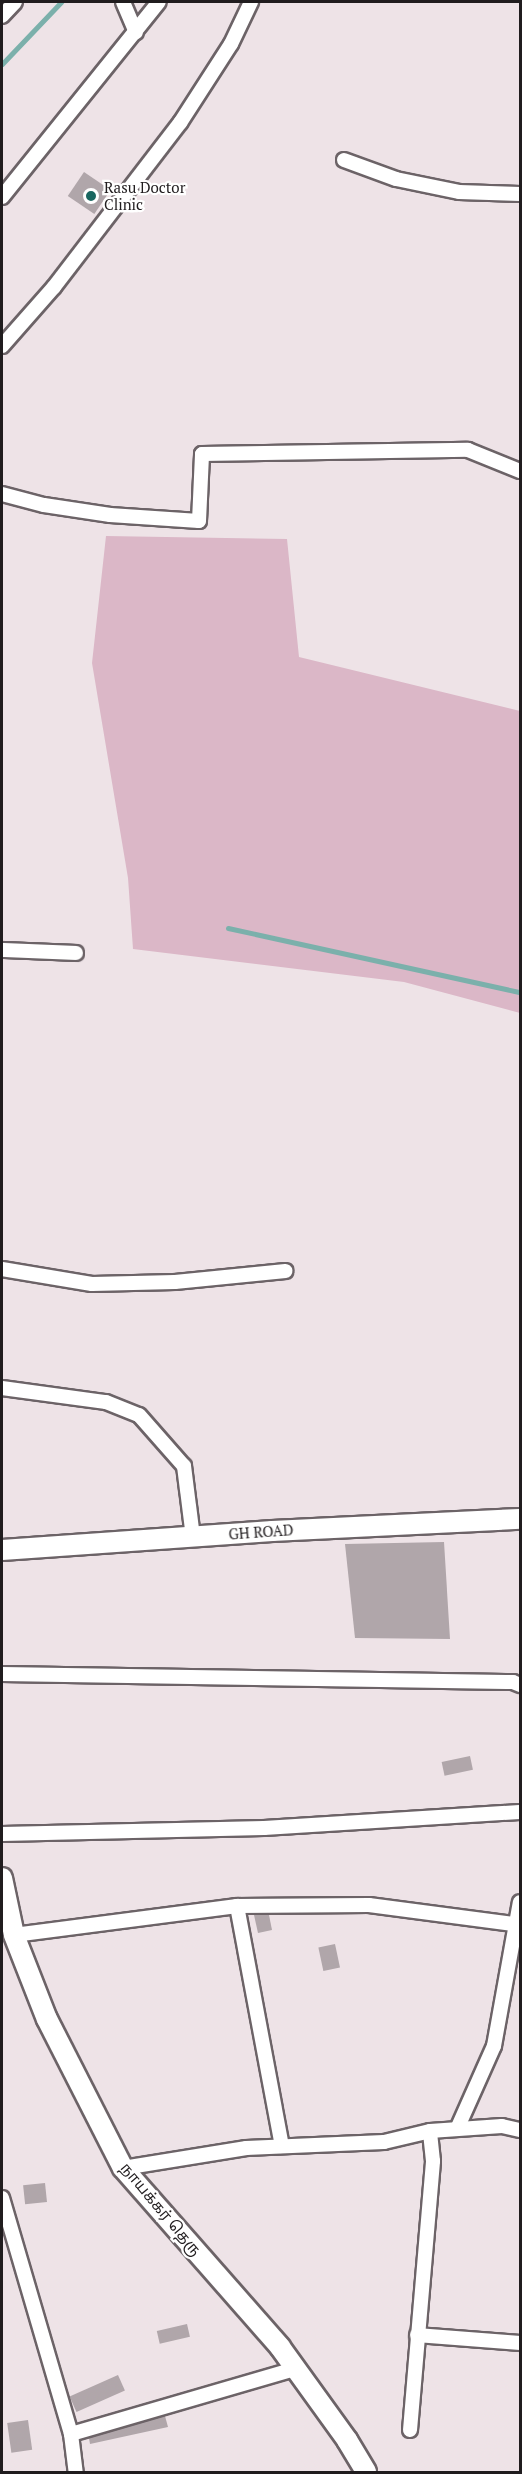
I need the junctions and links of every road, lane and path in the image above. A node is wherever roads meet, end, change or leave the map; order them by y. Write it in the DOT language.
graph roads {
  1 [pos="15,2"];
  2 [pos="123,2"];
  3 [pos="159,2"];
  4 [pos="251,2"];
  5 [pos="2,16"];
  6 [pos="136,32"];
  7 [pos="344,160"];
  8 [pos="520,194"];
  9 [pos="2,198"];
  10 [pos="2,346"];
  11 [pos="520,471"];
  12 [pos="2,494"];
  13 [pos="2,950"];
  14 [pos="76,953"];
  15 [pos="2,1269"];
  16 [pos="285,1271"];
  17 [pos="2,1388"];
  18 [pos="520,1519"];
  19 [pos="193,1537"];
  20 [pos="2,1550"];
  21 [pos="2,1674"];
  22 [pos="520,1685"];
  23 [pos="520,1812"];
  24 [pos="2,1834"];
  25 [pos="2,1878"];
  26 [pos="520,1902"];
  27 [pos="237,1906"];
  28 [pos="518,1925"];
  29 [pos="14,1935"];
  30 [pos="457,2129"];
  31 [pos="520,2130"];
  32 [pos="430,2131"];
  33 [pos="282,2146"];
  34 [pos="123,2168"];
  35 [pos="2,2198"];
  36 [pos="417,2335"];
  37 [pos="520,2343"];
  38 [pos="295,2368"];
  39 [pos="410,2430"];
  40 [pos="71,2434"];
  41 [pos="76,2472"];
  42 [pos="366,2472"];
  1 -- 5 [label="street"];
  2 -- 6 [label="street"];
  3 -- 6 [label="street"];
  4 -- 10 [label="street"];
  6 -- 9 [label="street"];
  7 -- 8 [label="street"];
  11 -- 12 [label="street"];
  13 -- 14 [label="street"];
  15 -- 16 [label="street"];
  17 -- 19 [label="street"];
  18 -- 19 [label="street, GH ROAD"];
  19 -- 20 [label="street, GH ROAD"];
  21 -- 22 [label="street"];
  23 -- 24 [label="street"];
  25 -- 29 [label="street, நாயக்கர் தெரு"];
  26 -- 28 [label="street"];
  27 -- 28 [label="street"];
  27 -- 29 [label="street"];
  27 -- 33 [label="street"];
  28 -- 30 [label="street"];
  29 -- 34 [label="street, நாயக்கர் தெரு"];
  30 -- 31 [label="street"];
  30 -- 32 [label="street"];
  32 -- 33 [label="street"];
  32 -- 36 [label="street"];
  33 -- 34 [label="street"];
  34 -- 38 [label="street, நாயக்கர் தெரு"];
  35 -- 40 [label="street"];
  36 -- 37 [label="street"];
  36 -- 39 [label="street"];
  38 -- 40 [label="street"];
  38 -- 42 [label="street, நாயக்கர் தெரு"];
  40 -- 41 [label="street"];
}
